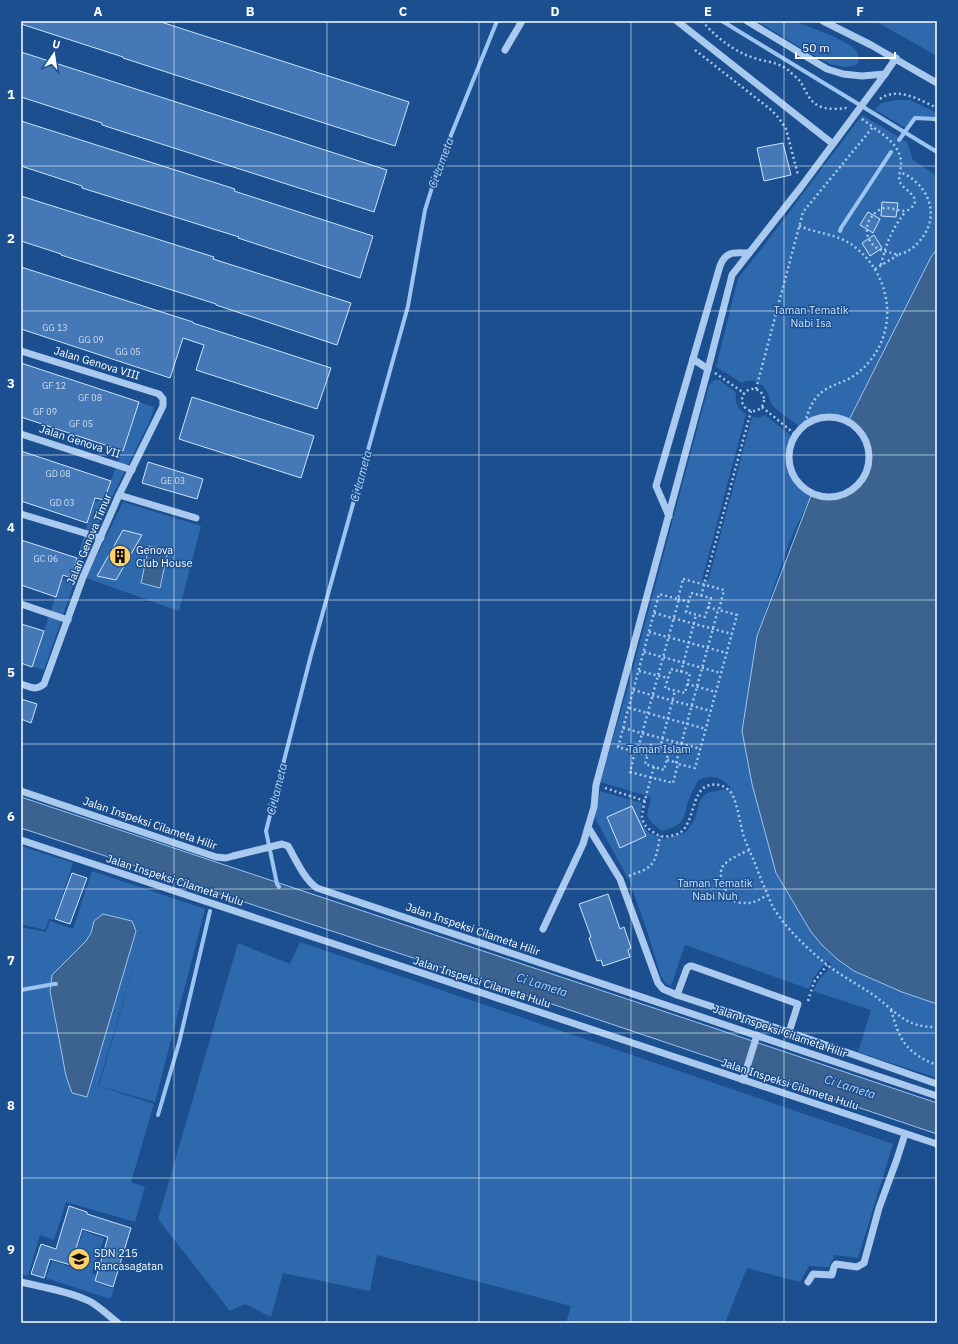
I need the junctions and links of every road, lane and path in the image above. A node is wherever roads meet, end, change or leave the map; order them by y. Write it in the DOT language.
graph roads {
  1 [pos="522,21"];
  2 [pos="677,21"];
  3 [pos="702,21"];
  4 [pos="747,21"];
  5 [pos="823,21"];
  6 [pos="505,50"];
  7 [pos="695,50"];
  8 [pos="896,58"];
  9 [pos="885,74"];
  10 [pos="937,83"];
  11 [pos="878,100"];
  12 [pos="937,108"];
  13 [pos="856,112"];
  14 [pos="873,127"];
  15 [pos="833,144"];
  16 [pos="900,172"];
  17 [pos="801,187"];
  18 [pos="802,205"];
  19 [pos="906,211"];
  20 [pos="803,212"];
  21 [pos="800,226"];
  22 [pos="884,251"];
  23 [pos="749,253"];
  24 [pos="899,254"];
  25 [pos="881,265"];
  26 [pos="875,269"];
  27 [pos="21,351"];
  28 [pos="693,359"];
  29 [pos="708,369"];
  30 [pos="756,390"];
  31 [pos="744,393"];
  32 [pos="163,399"];
  33 [pos="762,407"];
  34 [pos="750,411"];
  35 [pos="805,425"];
  36 [pos="21,434"];
  37 [pos="796,435"];
  38 [pos="132,470"];
  39 [pos="119,495"];
  40 [pos="21,514"];
  41 [pos="669,516"];
  42 [pos="196,518"];
  43 [pos="101,538"];
  44 [pos="704,584"];
  45 [pos="701,596"];
  46 [pos="678,599"];
  47 [pos="689,602"];
  48 [pos="21,604"];
  49 [pos="708,607"];
  50 [pos="718,610"];
  51 [pos="654,613"];
  52 [pos="696,615"];
  53 [pos="674,618"];
  54 [pos="68,620"];
  55 [pos="693,624"];
  56 [pos="713,629"];
  57 [pos="649,632"];
  58 [pos="732,634"];
  59 [pos="669,637"];
  60 [pos="688,642"];
  61 [pos="707,648"];
  62 [pos="644,652"];
  63 [pos="727,653"];
  64 [pos="663,657"];
  65 [pos="683,662"];
  66 [pos="702,668"];
  67 [pos="639,671"];
  68 [pos="680,672"];
  69 [pos="721,673"];
  70 [pos="658,676"];
  71 [pos="668,678"];
  72 [pos="21,684"];
  73 [pos="687,684"];
  74 [pos="697,686"];
  75 [pos="633,690"];
  76 [pos="675,691"];
  77 [pos="716,692"];
  78 [pos="653,696"];
  79 [pos="672,701"];
  80 [pos="692,706"];
  81 [pos="629,708"];
  82 [pos="711,711"];
  83 [pos="648,714"];
  84 [pos="668,719"];
  85 [pos="687,724"];
  86 [pos="623,728"];
  87 [pos="706,729"];
  88 [pos="643,733"];
  89 [pos="662,737"];
  90 [pos="682,743"];
  91 [pos="660,748"];
  92 [pos="701,749"];
  93 [pos="636,752"];
  94 [pos="647,755"];
  95 [pos="667,760"];
  96 [pos="677,763"];
  97 [pos="654,767"];
  98 [pos="652,778"];
  99 [pos="596,785"];
  100 [pos="21,791"];
  101 [pos="646,801"];
  102 [pos="588,828"];
  103 [pos="660,836"];
  104 [pos="21,840"];
  105 [pos="749,850"];
  106 [pos="620,879"];
  107 [pos="768,895"];
  108 [pos="543,929"];
  109 [pos="827,965"];
  110 [pos="677,995"];
  111 [pos="808,998"];
  112 [pos="812,999"];
  113 [pos="806,1006"];
  114 [pos="891,1010"];
  115 [pos="937,1027"];
  116 [pos="789,1032"];
  117 [pos="757,1034"];
  118 [pos="937,1065"];
  119 [pos="743,1080"];
  120 [pos="937,1084"];
  121 [pos="937,1096"];
  122 [pos="905,1134"];
  123 [pos="937,1144"];
  124 [pos="21,1282"];
  125 [pos="808,1282"];
  126 [pos="118,1323"];
  1 -- 6 [label="street"];
  2 -- 15 [label="street"];
  3 -- 13 [label="path"];
  4 -- 9 [label="street"];
  5 -- 8 [label="street"];
  7 -- 17 [label="path"];
  8 -- 9 [label="street"];
  8 -- 10 [label="street"];
  9 -- 13 [label="street"];
  11 -- 12 [label="path"];
  13 -- 14 [label="path"];
  13 -- 15 [label="street"];
  14 -- 16 [label="path"];
  14 -- 20 [label="path"];
  15 -- 17 [label="street"];
  16 -- 19 [label="path"];
  16 -- 24 [label="path"];
  17 -- 23 [label="street"];
  18 -- 20 [label="path"];
  19 -- 22 [label="path"];
  19 -- 22 [label="path"];
  20 -- 21 [label="path"];
  21 -- 26 [label="path"];
  21 -- 30 [label="path"];
  22 -- 24 [label="path"];
  22 -- 25 [label="path"];
  23 -- 28 [label="street"];
  23 -- 29 [label="street"];
  24 -- 25 [label="path"];
  25 -- 26 [label="path"];
  26 -- 35 [label="path"];
  27 -- 32 [label="street, Jalan Genova VIII"];
  28 -- 29 [label="street"];
  28 -- 41 [label="street"];
  29 -- 31 [label="path"];
  29 -- 41 [label="street"];
  30 -- 31 [label="path"];
  30 -- 33 [label="path"];
  31 -- 34 [label="path"];
  32 -- 38 [label="street, Jalan Genova Timur"];
  33 -- 34 [label="path"];
  33 -- 37 [label="path"];
  34 -- 44 [label="path"];
  35 -- 37 [label="street"];
  35 -- 37 [label="street"];
  36 -- 38 [label="street, Jalan Genova VII"];
  38 -- 39 [label="street, Jalan Genova Timur"];
  39 -- 42 [label="street"];
  39 -- 43 [label="street, Jalan Genova Timur"];
  40 -- 43 [label="street"];
  41 -- 99 [label="street"];
  43 -- 54 [label="street, Jalan Genova Timur"];
  44 -- 45 [label="path"];
  44 -- 46 [label="path"];
  44 -- 50 [label="path"];
  45 -- 47 [label="path"];
  45 -- 49 [label="path"];
  46 -- 47 [label="path"];
  46 -- 51 [label="path"];
  46 -- 53 [label="path"];
  47 -- 52 [label="path"];
  48 -- 54 [label="street"];
  49 -- 50 [label="path"];
  49 -- 52 [label="path"];
  50 -- 56 [label="path"];
  50 -- 58 [label="path"];
  51 -- 53 [label="path"];
  51 -- 57 [label="path"];
  52 -- 55 [label="path"];
  53 -- 55 [label="path"];
  53 -- 59 [label="path"];
  54 -- 72 [label="street, Jalan Genova Timur"];
  55 -- 56 [label="path"];
  55 -- 60 [label="path"];
  56 -- 58 [label="path"];
  56 -- 61 [label="path"];
  57 -- 59 [label="path"];
  57 -- 62 [label="path"];
  58 -- 63 [label="path"];
  59 -- 60 [label="path"];
  59 -- 64 [label="path"];
  60 -- 61 [label="path"];
  60 -- 65 [label="path"];
  61 -- 63 [label="path"];
  61 -- 66 [label="path"];
  62 -- 64 [label="path"];
  62 -- 67 [label="path"];
  63 -- 69 [label="path"];
  64 -- 65 [label="path"];
  64 -- 70 [label="path"];
  65 -- 66 [label="path"];
  65 -- 68 [label="path"];
  66 -- 69 [label="path"];
  66 -- 74 [label="path"];
  67 -- 70 [label="path"];
  67 -- 75 [label="path"];
  68 -- 71 [label="path"];
  68 -- 73 [label="path"];
  69 -- 77 [label="path"];
  70 -- 71 [label="path"];
  70 -- 78 [label="path"];
  71 -- 76 [label="path"];
  73 -- 74 [label="path"];
  73 -- 76 [label="path"];
  74 -- 77 [label="path"];
  74 -- 80 [label="path"];
  75 -- 78 [label="path"];
  75 -- 81 [label="path"];
  76 -- 79 [label="path"];
  77 -- 82 [label="path"];
  78 -- 79 [label="path"];
  78 -- 83 [label="path"];
  79 -- 80 [label="path"];
  79 -- 84 [label="path"];
  80 -- 82 [label="path"];
  80 -- 85 [label="path"];
  81 -- 83 [label="path"];
  81 -- 86 [label="path"];
  82 -- 87 [label="path"];
  83 -- 84 [label="path"];
  83 -- 88 [label="path"];
  84 -- 85 [label="path"];
  84 -- 89 [label="path"];
  85 -- 87 [label="path"];
  85 -- 90 [label="path"];
  86 -- 88 [label="path"];
  86 -- 93 [label="path"];
  87 -- 92 [label="path"];
  88 -- 89 [label="path"];
  88 -- 93 [label="path"];
  89 -- 90 [label="path"];
  89 -- 91 [label="path"];
  90 -- 92 [label="path"];
  90 -- 96 [label="path"];
  91 -- 94 [label="path"];
  91 -- 95 [label="path"];
  92 -- 96 [label="path"];
  93 -- 94 [label="path"];
  93 -- 98 [label="path"];
  94 -- 97 [label="path"];
  95 -- 96 [label="path"];
  95 -- 97 [label="path"];
  96 -- 98 [label="path"];
  97 -- 98 [label="path"];
  98 -- 101 [label="path"];
  99 -- 101 [label="path"];
  99 -- 102 [label="street"];
  100 -- 117 [label="street, Jalan Inspeksi Cilameta Hilir"];
  101 -- 103 [label="path"];
  102 -- 106 [label="street"];
  102 -- 108 [label="street"];
  103 -- 105 [label="path"];
  103 -- 106 [label="path"];
  104 -- 119 [label="street, Jalan Inspeksi Cilameta Hulu"];
  105 -- 107 [label="path"];
  105 -- 107 [label="path"];
  106 -- 110 [label="street"];
  107 -- 109 [label="path"];
  109 -- 111 [label="path"];
  109 -- 114 [label="path"];
  110 -- 116 [label="street"];
  110 -- 116 [label="street"];
  111 -- 112 [label="path"];
  111 -- 113 [label="path"];
  114 -- 115 [label="path"];
  114 -- 118 [label="path"];
  116 -- 120 [label="street"];
  117 -- 119 [label="street"];
  117 -- 121 [label="street, Jalan Inspeksi Cilameta Hilir"];
  119 -- 122 [label="street, Jalan Inspeksi Cilameta Hulu"];
  122 -- 123 [label="street, Jalan Inspeksi Cilameta Hulu"];
  122 -- 125 [label="street"];
  124 -- 126 [label="street"];
}
